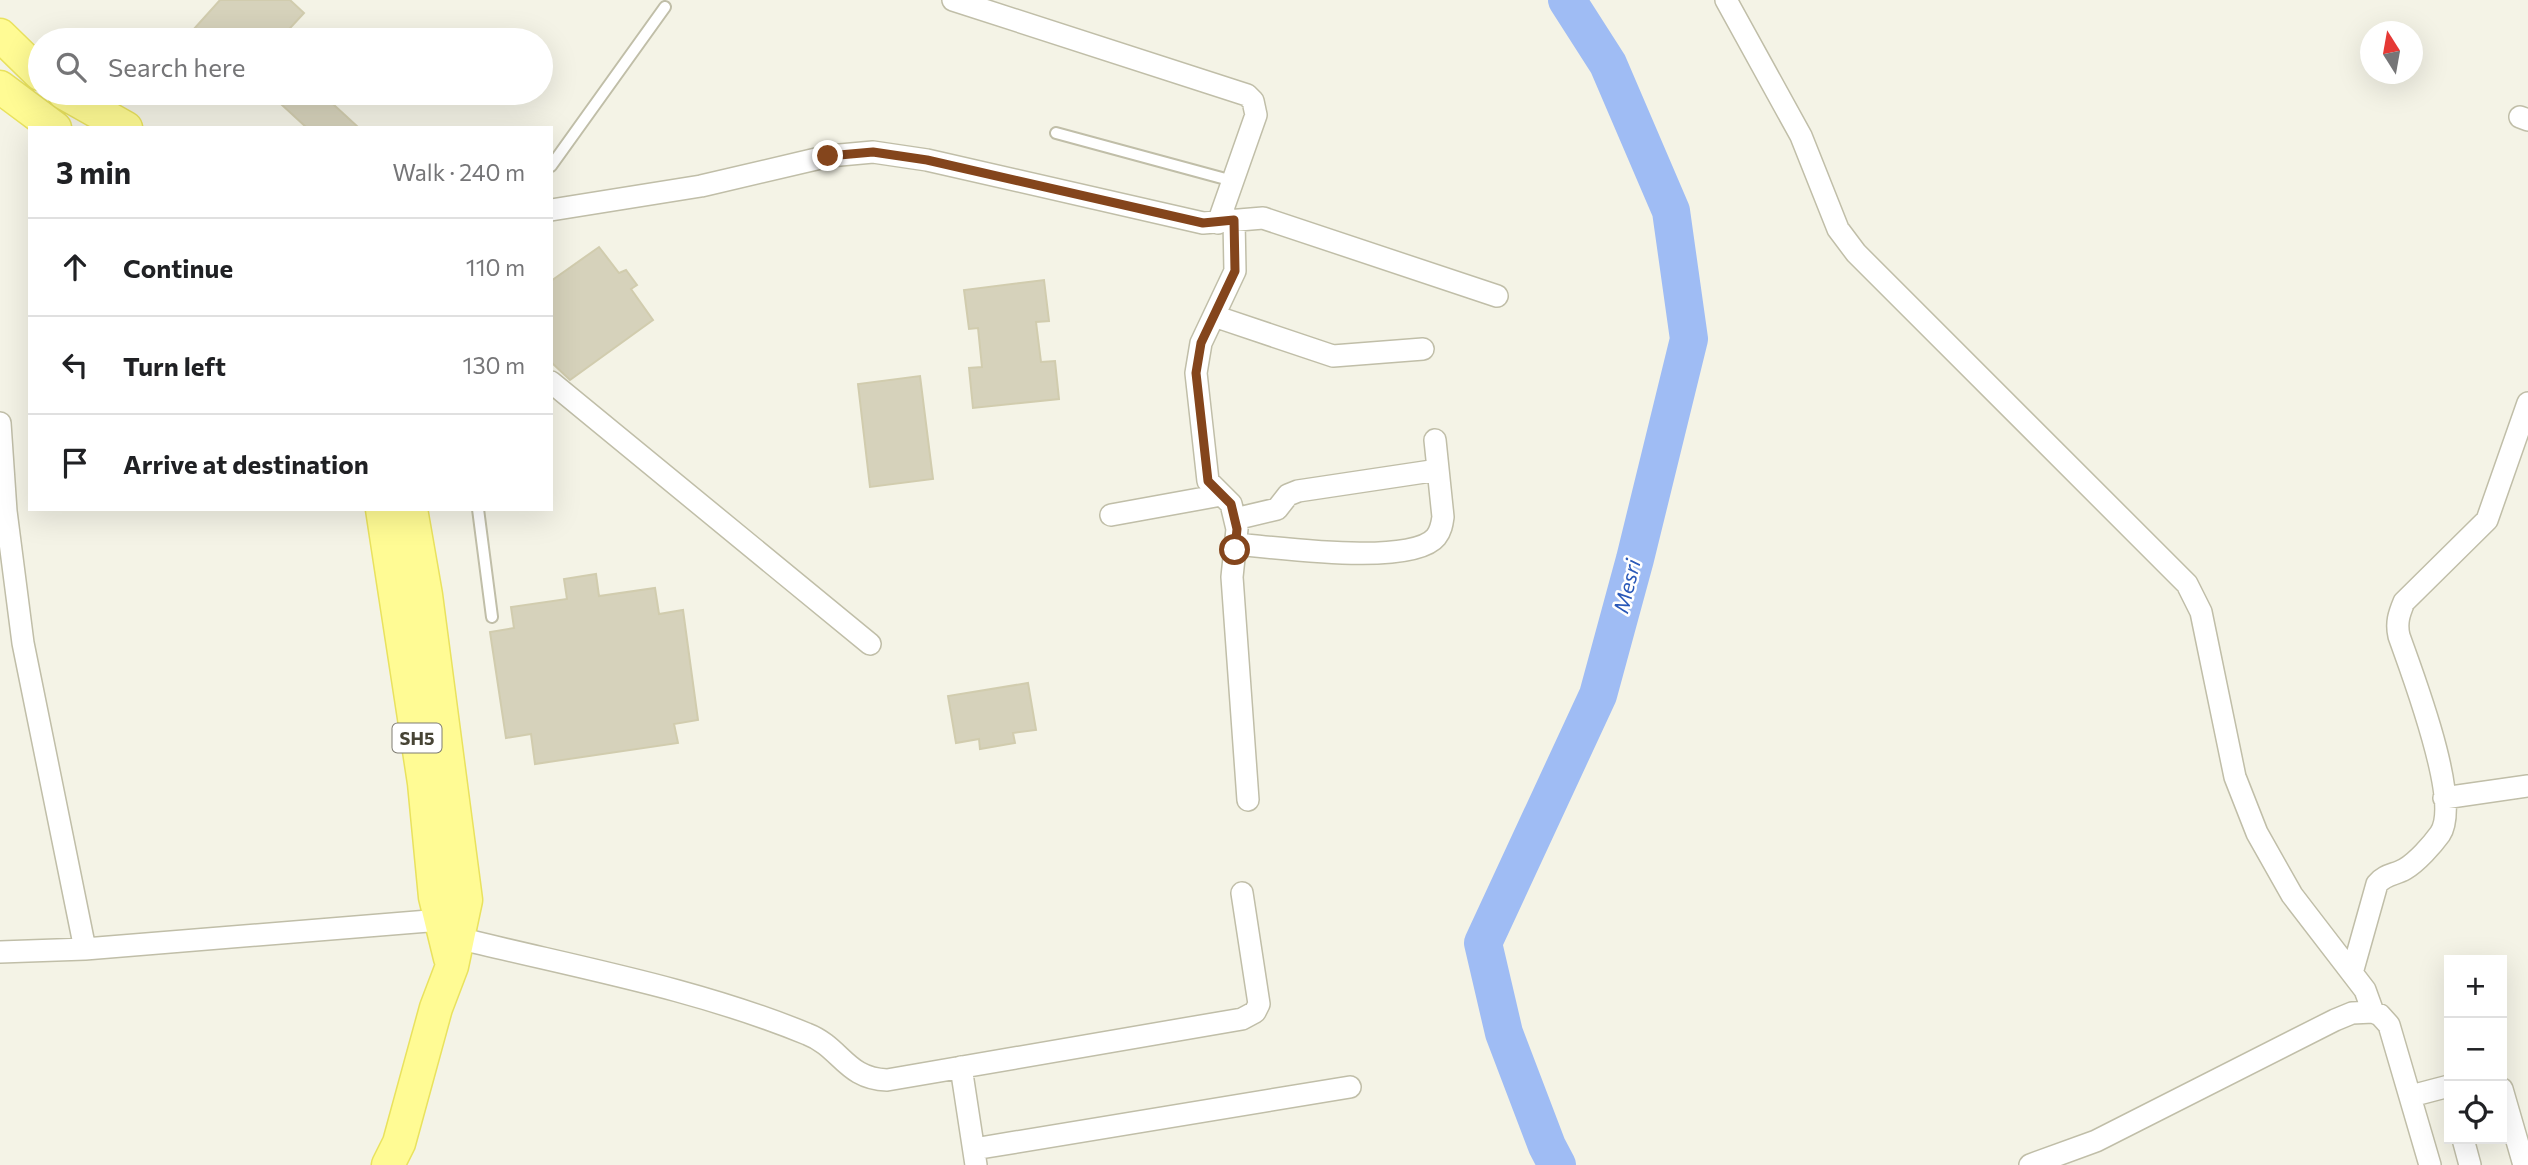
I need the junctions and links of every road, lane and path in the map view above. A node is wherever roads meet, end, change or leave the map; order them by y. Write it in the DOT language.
graph roads {
  1 [pos="953,0"];
  2 [pos="1726,0"];
  3 [pos="666,7"];
  4 [pos="0,35"];
  5 [pos="28,62"];
  6 [pos="28,68"];
  7 [pos="0,85"];
  8 [pos="84,105"];
  9 [pos="52,126"];
  10 [pos="122,126"];
  11 [pos="1056,133"];
  12 [pos="553,163"];
  13 [pos="1233,181"];
  14 [pos="553,210"];
  15 [pos="1226,221"];
  16 [pos="1497,296"];
  17 [pos="1214,316"];
  18 [pos="1423,349"];
  19 [pos="553,384"];
  20 [pos="2528,404"];
  21 [pos="0,423"];
  22 [pos="1435,440"];
  23 [pos="1438,470"];
  24 [pos="1222,495"];
  25 [pos="382,511"];
  26 [pos="411,511"];
  27 [pos="478,511"];
  28 [pos="1111,515"];
  29 [pos="1235,519"];
  30 [pos="1236,544"];
  31 [pos="5,549"];
  32 [pos="492,617"];
  33 [pos="870,644"];
  34 [pos="2528,786"];
  35 [pos="2444,798"];
  36 [pos="1248,800"];
  37 [pos="1242,893"];
  38 [pos="453,936"];
  39 [pos="85,949"];
  40 [pos="0,952"];
  41 [pos="2352,972"];
  42 [pos="2373,1013"];
  43 [pos="961,1067"];
  44 [pos="1350,1087"];
  45 [pos="2444,1087"];
  46 [pos="2411,1096"];
  47 [pos="2507,1106"];
  48 [pos="2464,1144"];
  49 [pos="975,1157"];
  50 [pos="388,1165"];
  51 [pos="2030,1165"];
  52 [pos="2430,1165"];
  53 [pos="2470,1165"];
  54 [pos="2525,1165"];
  1 -- 13 [label="street"];
  2 -- 41 [label="street"];
  3 -- 12 [label="lane"];
  4 -- 5 [label="main road"];
  6 -- 7 [label="street"];
  7 -- 9 [label="main road"];
  8 -- 10 [label="main road"];
  11 -- 13 [label="lane"];
  13 -- 15 [label="street"];
  14 -- 15 [label="street"];
  15 -- 16 [label="street"];
  15 -- 17 [label="street"];
  17 -- 18 [label="street"];
  17 -- 24 [label="street"];
  19 -- 33 [label="street"];
  20 -- 35 [label="street"];
  21 -- 31 [label="street"];
  22 -- 23 [label="street"];
  23 -- 29 [label="street"];
  23 -- 30 [label="street"];
  24 -- 28 [label="street"];
  24 -- 29 [label="street"];
  25 -- 38 [label="main road, SH5"];
  26 -- 38 [label="main road, SH5"];
  27 -- 32 [label="lane"];
  29 -- 30 [label="street"];
  30 -- 36 [label="street"];
  31 -- 39 [label="street"];
  34 -- 35 [label="street"];
  35 -- 41 [label="street"];
  37 -- 43 [label="street"];
  38 -- 39 [label="street"];
  38 -- 43 [label="street"];
  38 -- 50 [label="main road"];
  39 -- 40 [label="street"];
  41 -- 42 [label="street"];
  42 -- 46 [label="street"];
  42 -- 51 [label="street"];
  43 -- 49 [label="street"];
  44 -- 49 [label="street"];
  45 -- 46 [label="street"];
  46 -- 52 [label="street"];
  47 -- 54 [label="street"];
  48 -- 53 [label="street"];
}
